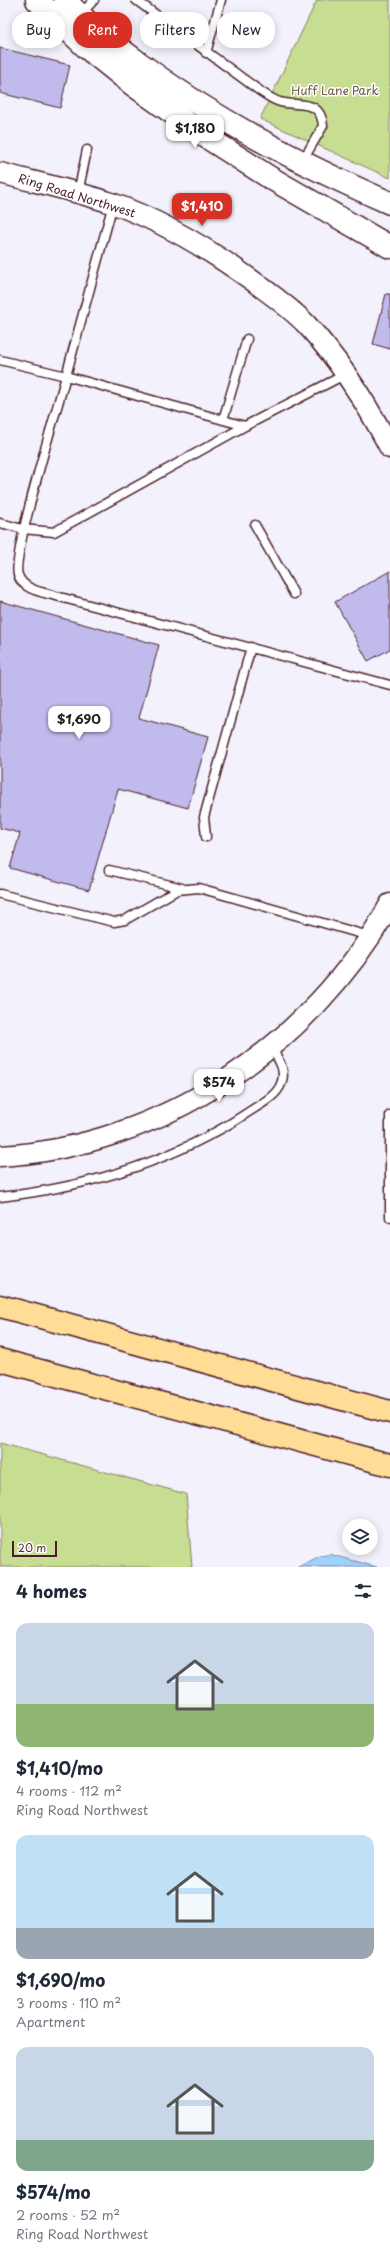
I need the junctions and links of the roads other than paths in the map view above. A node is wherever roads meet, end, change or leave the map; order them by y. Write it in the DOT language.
graph roads {
  1 [pos="37,0"];
  2 [pos="65,0"];
  3 [pos="136,0"];
  4 [pos="221,0"];
  5 [pos="87,7"];
  6 [pos="206,53"];
  7 [pos="165,107"];
  8 [pos="87,150"];
  9 [pos="301,163"];
  10 [pos="0,173"];
  11 [pos="78,194"];
  12 [pos="390,203"];
  13 [pos="113,204"];
  14 [pos="390,247"];
  15 [pos="247,339"];
  16 [pos="0,360"];
  17 [pos="346,373"];
  18 [pos="66,376"];
  19 [pos="362,399"];
  20 [pos="390,416"];
  21 [pos="223,420"];
  22 [pos="245,426"];
  23 [pos="389,445"];
  24 [pos="0,523"];
  25 [pos="255,525"];
  26 [pos="23,529"];
  27 [pos="294,594"];
  28 [pos="251,647"];
  29 [pos="390,685"];
  30 [pos="206,837"];
  31 [pos="109,870"];
  32 [pos="183,889"];
  33 [pos="0,894"];
  34 [pos="390,904"];
  35 [pos="372,936"];
  36 [pos="271,1047"];
  37 [pos="390,1115"];
  38 [pos="0,1156"];
  39 [pos="0,1197"];
  40 [pos="390,1217"];
  41 [pos="0,1306"];
  42 [pos="0,1360"];
  43 [pos="263,1378"];
  44 [pos="390,1398"];
  45 [pos="390,1412"];
  46 [pos="390,1465"];
  1 -- 7 [label="main road"];
  2 -- 5 [label="main road"];
  3 -- 6 [label="lane"];
  4 -- 6 [label="lane"];
  5 -- 9 [label="main road"];
  6 -- 9 [label="lane"];
  7 -- 9 [label="main road"];
  7 -- 14 [label="main road"];
  8 -- 11 [label="lane"];
  9 -- 12 [label="main road"];
  10 -- 11 [label="street, Ring Road Northwest"];
  11 -- 13 [label="street, Ring Road Northwest"];
  13 -- 17 [label="street, Ring Road Northwest"];
  13 -- 18 [label="lane"];
  15 -- 21 [label="lane"];
  16 -- 18 [label="lane"];
  17 -- 19 [label="street, Ring Road Northwest"];
  17 -- 22 [label="lane"];
  18 -- 21 [label="lane"];
  18 -- 26 [label="lane"];
  19 -- 20 [label="street"];
  19 -- 23 [label="street, Ring Road Northwest"];
  21 -- 22 [label="lane"];
  22 -- 26 [label="lane"];
  24 -- 26 [label="lane"];
  25 -- 27 [label="lane"];
  26 -- 28 [label="lane"];
  28 -- 29 [label="lane"];
  28 -- 30 [label="lane"];
  31 -- 32 [label="lane"];
  32 -- 33 [label="lane"];
  32 -- 35 [label="lane"];
  34 -- 35 [label="street"];
  35 -- 36 [label="street"];
  36 -- 38 [label="street"];
  36 -- 39 [label="lane"];
  37 -- 40 [label="lane"];
  41 -- 43 [label="highway"];
  42 -- 46 [label="highway"];
  43 -- 44 [label="highway"];
  43 -- 45 [label="highway"];
}
